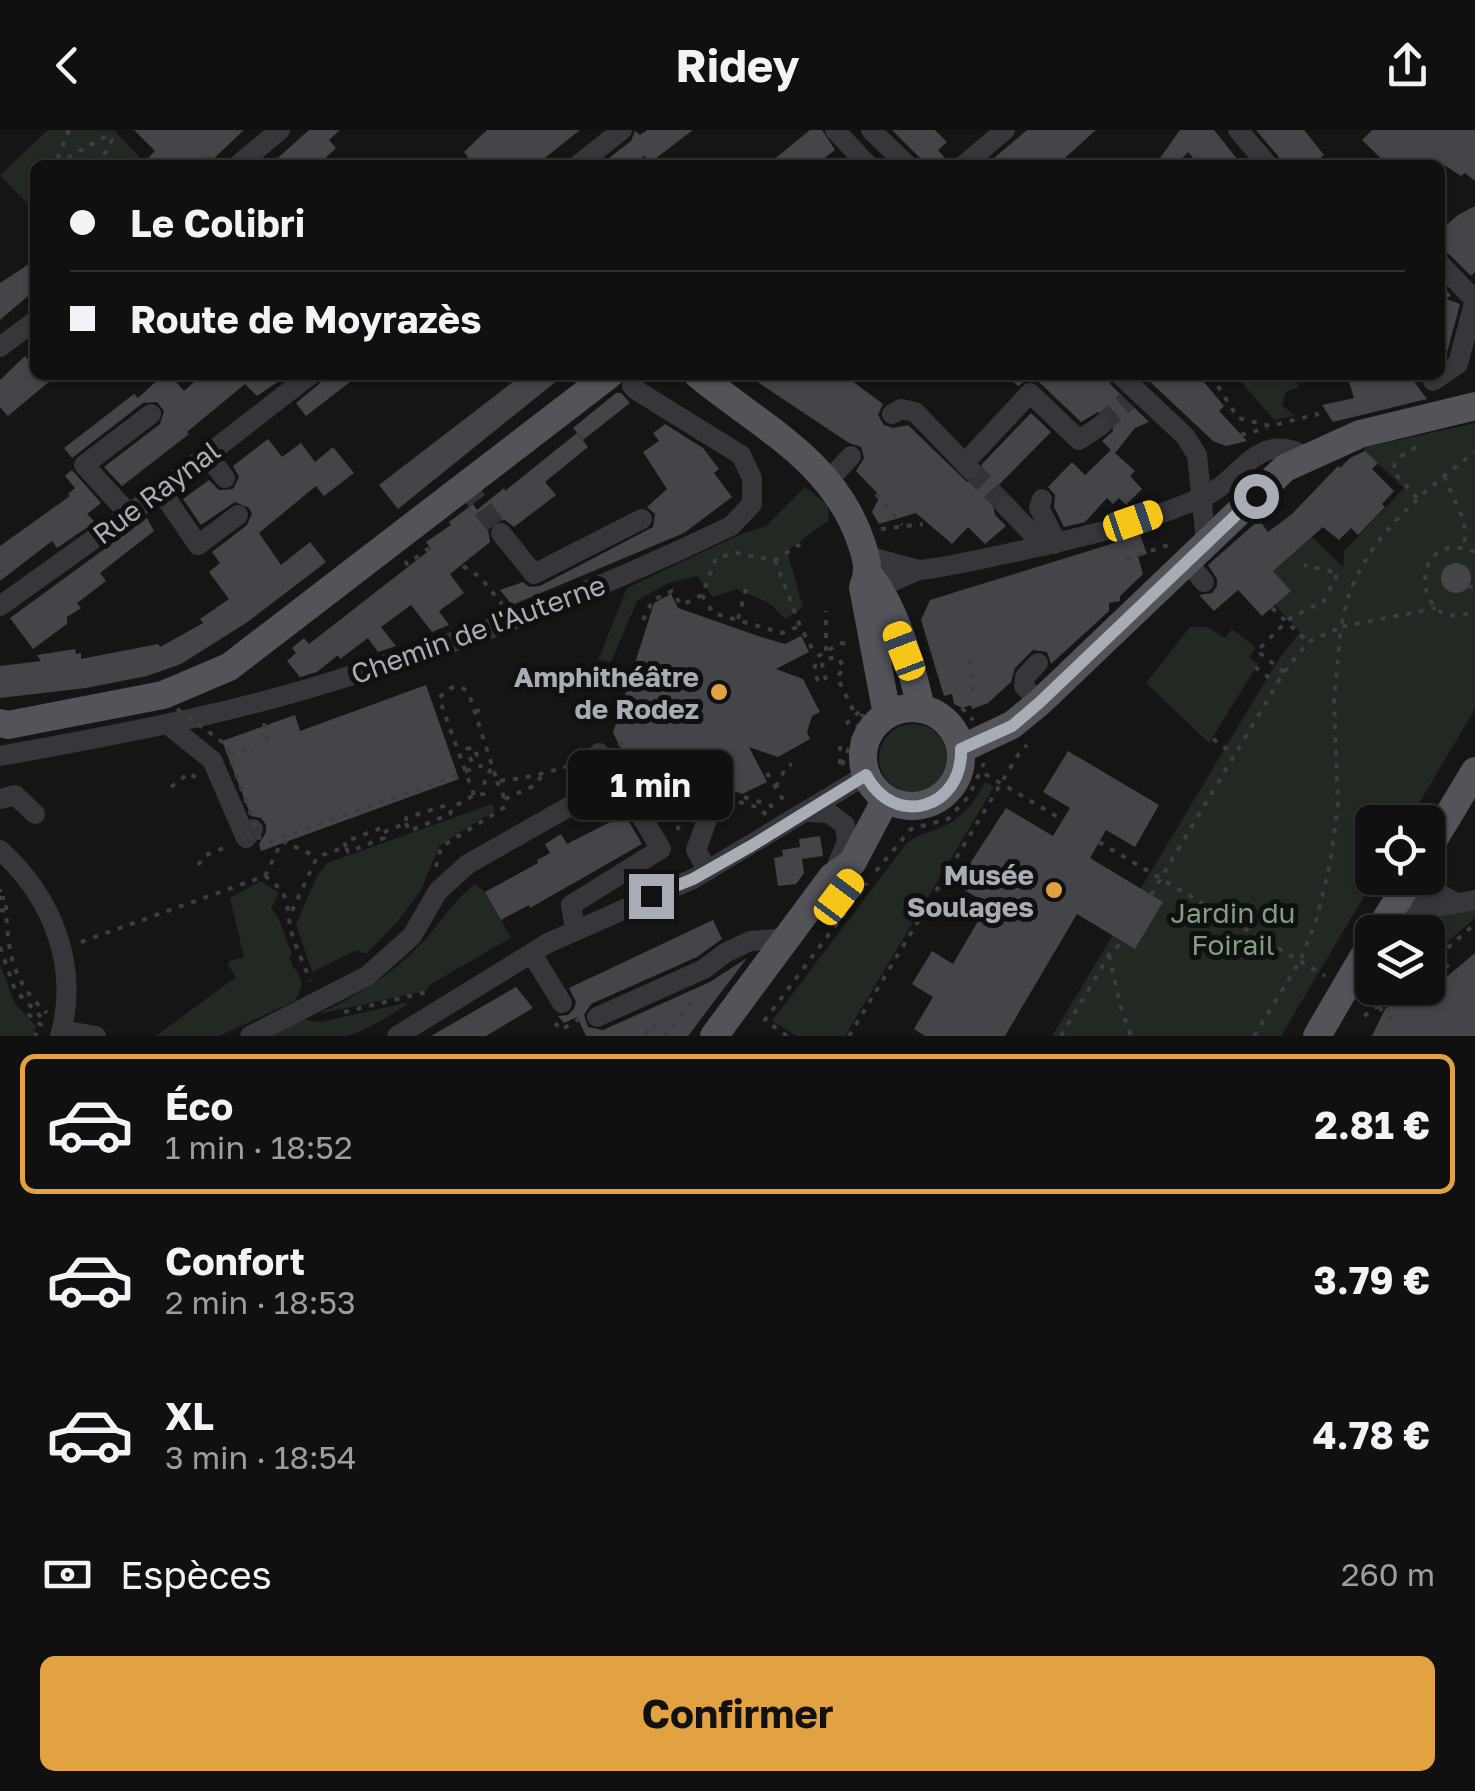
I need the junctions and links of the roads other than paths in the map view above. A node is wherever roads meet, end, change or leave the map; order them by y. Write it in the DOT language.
graph roads {
  1 [pos="280,130"];
  2 [pos="622,130"];
  3 [pos="835,130"];
  4 [pos="871,130"];
  5 [pos="1005,130"];
  6 [pos="1238,130"];
  7 [pos="244,160"];
  8 [pos="584,160"];
  9 [pos="863,160"];
  10 [pos="902,160"];
  11 [pos="970,160"];
  12 [pos="1264,160"];
  13 [pos="1445,269"];
  14 [pos="1475,299"];
  15 [pos="30,324"];
  16 [pos="0,347"];
  17 [pos="1469,349"];
  18 [pos="1445,371"];
  19 [pos="304,380"];
  20 [pos="607,380"];
  21 [pos="634,380"];
  22 [pos="692,380"];
  23 [pos="704,380"];
  24 [pos="1123,380"];
  25 [pos="1433,380"];
  26 [pos="726,398"];
  27 [pos="1466,408"];
  28 [pos="150,414"];
  29 [pos="892,414"];
  30 [pos="1100,426"];
  31 [pos="207,455"];
  32 [pos="851,456"];
  33 [pos="1308,457"];
  34 [pos="225,478"];
  35 [pos="828,481"];
  36 [pos="161,491"];
  37 [pos="1201,498"];
  38 [pos="1042,499"];
  39 [pos="1006,506"];
  40 [pos="129,514"];
  41 [pos="238,515"];
  42 [pos="642,519"];
  43 [pos="501,533"];
  44 [pos="1049,545"];
  45 [pos="1199,562"];
  46 [pos="867,565"];
  47 [pos="0,606"];
  48 [pos="878,608"];
  49 [pos="1038,663"];
  50 [pos="1032,694"];
  51 [pos="886,702"];
  52 [pos="920,709"];
  53 [pos="172,716"];
  54 [pos="8,722"];
  55 [pos="961,749"];
  56 [pos="599,752"];
  57 [pos="0,756"];
  58 [pos="1475,771"];
  59 [pos="866,775"];
  60 [pos="595,792"];
  61 [pos="734,799"];
  62 [pos="886,799"];
  63 [pos="0,800"];
  64 [pos="915,807"];
  65 [pos="806,812"];
  66 [pos="34,814"];
  67 [pos="1445,821"];
  68 [pos="252,838"];
  69 [pos="0,850"];
  70 [pos="707,870"];
  71 [pos="832,876"];
  72 [pos="1412,895"];
  73 [pos="1465,901"];
  74 [pos="575,929"];
  75 [pos="787,938"];
  76 [pos="532,954"];
  77 [pos="1355,974"];
  78 [pos="562,1003"];
  79 [pos="598,1017"];
  80 [pos="57,1027"];
  81 [pos="100,1032"];
  82 [pos="1324,1033"];
  83 [pos="250,1036"];
  84 [pos="397,1036"];
  85 [pos="714,1036"];
  86 [pos="736,1036"];
  1 -- 7 [label="street"];
  2 -- 8 [label="street"];
  3 -- 9 [label="street"];
  4 -- 10 [label="street"];
  5 -- 11 [label="street"];
  6 -- 12 [label="street"];
  13 -- 14 [label="street"];
  14 -- 17 [label="street"];
  15 -- 16 [label="street"];
  17 -- 18 [label="street"];
  19 -- 31 [label="street, Rue Raynal"];
  20 -- 54 [label="main road"];
  21 -- 53 [label="street, Chemin de l'Auterne"];
  22 -- 26 [label="main road"];
  23 -- 26 [label="main road"];
  24 -- 37 [label="street"];
  25 -- 27 [label="street"];
  26 -- 35 [label="main road"];
  27 -- 33 [label="main road"];
  28 -- 40 [label="street"];
  29 -- 30 [label="street"];
  31 -- 34 [label="street"];
  31 -- 36 [label="street, Rue Raynal"];
  32 -- 35 [label="street"];
  33 -- 37 [label="street"];
  33 -- 45 [label="main road"];
  35 -- 46 [label="main road"];
  36 -- 40 [label="street, Rue Raynal"];
  36 -- 41 [label="street"];
  37 -- 44 [label="street"];
  37 -- 45 [label="street"];
  38 -- 44 [label="street"];
  39 -- 44 [label="street"];
  40 -- 47 [label="street, Rue Raynal"];
  42 -- 43 [label="street"];
  44 -- 46 [label="street"];
  45 -- 50 [label="main road"];
  46 -- 48 [label="main road"];
  48 -- 51 [label="main road"];
  48 -- 52 [label="main road"];
  49 -- 50 [label="street"];
  50 -- 55 [label="main road"];
  51 -- 52 [label="main road"];
  51 -- 59 [label="main road"];
  52 -- 55 [label="main road"];
  53 -- 57 [label="street, Chemin de l'Auterne"];
  53 -- 68 [label="street"];
  55 -- 64 [label="main road"];
  56 -- 60 [label="street"];
  58 -- 67 [label="main road"];
  59 -- 62 [label="main road"];
  59 -- 65 [label="street"];
  60 -- 74 [label="street"];
  60 -- 83 [label="street"];
  61 -- 70 [label="street"];
  62 -- 64 [label="main road"];
  62 -- 71 [label="main road"];
  63 -- 66 [label="street"];
  64 -- 86 [label="main road"];
  65 -- 70 [label="street"];
  65 -- 71 [label="street"];
  69 -- 80 [label="street"];
  70 -- 74 [label="street"];
  71 -- 75 [label="main road"];
  72 -- 73 [label="street"];
  74 -- 76 [label="street"];
  75 -- 79 [label="street"];
  75 -- 85 [label="main road"];
  76 -- 78 [label="street"];
  76 -- 84 [label="street"];
  77 -- 82 [label="main road"];
  80 -- 81 [label="street"];
}
